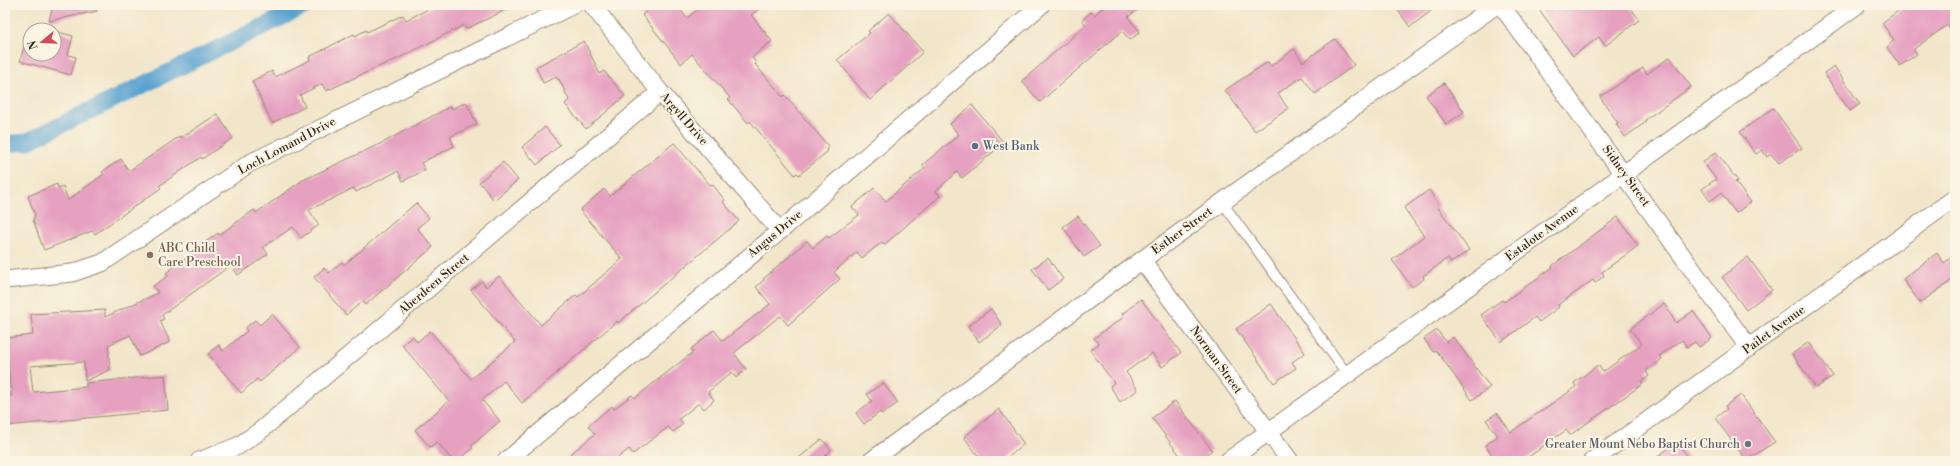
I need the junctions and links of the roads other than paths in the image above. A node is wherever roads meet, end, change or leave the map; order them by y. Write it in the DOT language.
graph roads {
  1 [pos="573,5"];
  2 [pos="592,5"];
  3 [pos="1041,5"];
  4 [pos="1496,5"];
  5 [pos="1501,5"];
  6 [pos="1856,5"];
  7 [pos="660,92"];
  8 [pos="1624,173"];
  9 [pos="1955,198"];
  10 [pos="1222,202"];
  11 [pos="780,231"];
  12 [pos="1142,260"];
  13 [pos="5,280"];
  14 [pos="1749,348"];
  15 [pos="1347,374"];
  16 [pos="1268,432"];
  17 [pos="199,461"];
  18 [pos="506,461"];
  19 [pos="871,461"];
  20 [pos="1228,461"];
  21 [pos="1290,461"];
  22 [pos="1592,461"];
  1 -- 13 [label="street, Loch Lomand Drive"];
  2 -- 7 [label="street, Argyll Drive"];
  3 -- 11 [label="street, Angus Drive"];
  4 -- 10 [label="street, Esther Street"];
  5 -- 8 [label="street, Sidney Street"];
  6 -- 8 [label="street, Estalote Avenue"];
  7 -- 11 [label="street, Argyll Drive"];
  7 -- 17 [label="street, Aberdeen Street"];
  8 -- 14 [label="street, Sidney Street"];
  8 -- 15 [label="street, Estalote Avenue"];
  9 -- 14 [label="street, Pailet Avenue"];
  10 -- 12 [label="street, Esther Street"];
  10 -- 15 [label="lane"];
  11 -- 18 [label="street, Angus Drive"];
  12 -- 16 [label="street, Norman Street"];
  12 -- 19 [label="street, Esther Street"];
  14 -- 22 [label="street, Pailet Avenue"];
  15 -- 16 [label="street, Estalote Avenue"];
  16 -- 20 [label="street, Estalote Avenue"];
  16 -- 21 [label="street, Norman Street"];
}
